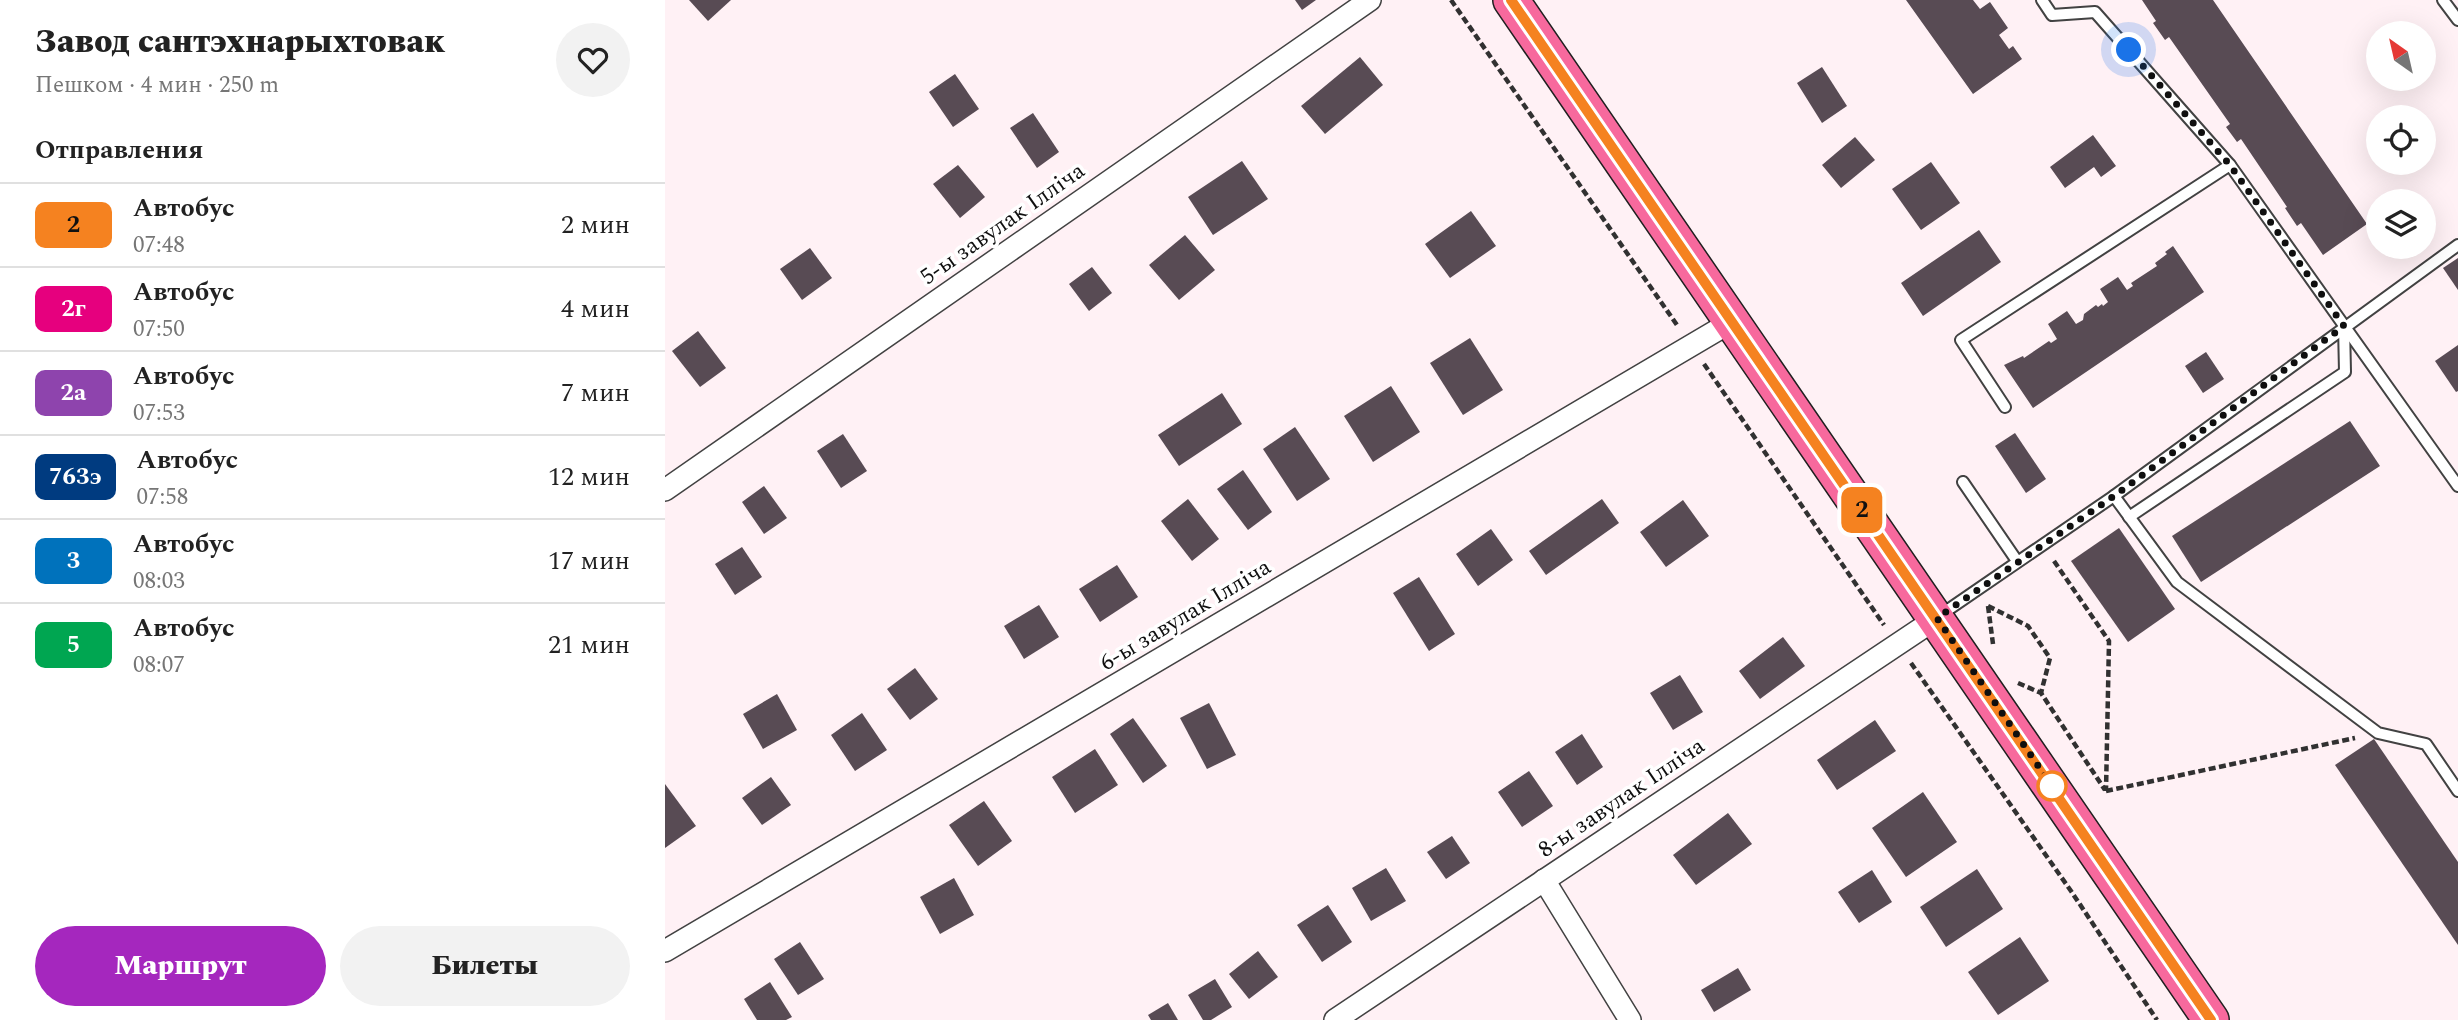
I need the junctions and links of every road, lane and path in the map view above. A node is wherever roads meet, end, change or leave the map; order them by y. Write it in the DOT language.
graph roads {
  1 [pos="1370,0"];
  2 [pos="1451,0"];
  3 [pos="1511,0"];
  4 [pos="2042,0"];
  5 [pos="2443,0"];
  6 [pos="2458,20"];
  7 [pos="2230,165"];
  8 [pos="2458,244"];
  9 [pos="1731,323"];
  10 [pos="2344,326"];
  11 [pos="1692,346"];
  12 [pos="2005,407"];
  13 [pos="1963,482"];
  14 [pos="2458,486"];
  15 [pos="665,490"];
  16 [pos="2114,496"];
  17 [pos="2129,517"];
  18 [pos="2042,544"];
  19 [pos="2017,561"];
  20 [pos="1937,618"];
  21 [pos="1897,644"];
  22 [pos="1994,650"];
  23 [pos="2014,681"];
  24 [pos="2041,693"];
  25 [pos="2378,733"];
  26 [pos="2106,791"];
  27 [pos="2458,791"];
  28 [pos="1544,880"];
  29 [pos="666,949"];
  30 [pos="1335,1020"];
  31 [pos="1630,1020"];
  32 [pos="2157,1020"];
  33 [pos="2211,1020"];
  1 -- 15 [label="street, 5-ы завулак Ілліча"];
  2 -- 11 [label="path"];
  3 -- 9 [label="main road"];
  4 -- 7 [label="lane"];
  5 -- 6 [label="lane"];
  7 -- 10 [label="lane"];
  7 -- 12 [label="lane"];
  8 -- 10 [label="lane"];
  9 -- 11 [label="street, 6-ы завулак Ілліча"];
  9 -- 20 [label="main road"];
  10 -- 14 [label="lane"];
  10 -- 16 [label="lane"];
  10 -- 17 [label="lane"];
  11 -- 21 [label="path"];
  11 -- 29 [label="street, 6-ы завулак Ілліча"];
  13 -- 19 [label="lane"];
  16 -- 17 [label="lane"];
  16 -- 18 [label="lane"];
  17 -- 25 [label="lane"];
  18 -- 19 [label="lane"];
  18 -- 26 [label="path"];
  19 -- 20 [label="lane"];
  20 -- 21 [label="street, 8-ы завулак Ілліча"];
  20 -- 33 [label="main road"];
  21 -- 28 [label="street, 8-ы завулак Ілліча"];
  21 -- 32 [label="path"];
  22 -- 24 [label="path"];
  23 -- 24 [label="path"];
  24 -- 26 [label="path"];
  25 -- 26 [label="path"];
  25 -- 27 [label="lane"];
  28 -- 30 [label="street, 8-ы завулак Ілліча"];
  28 -- 31 [label="street"];
}
